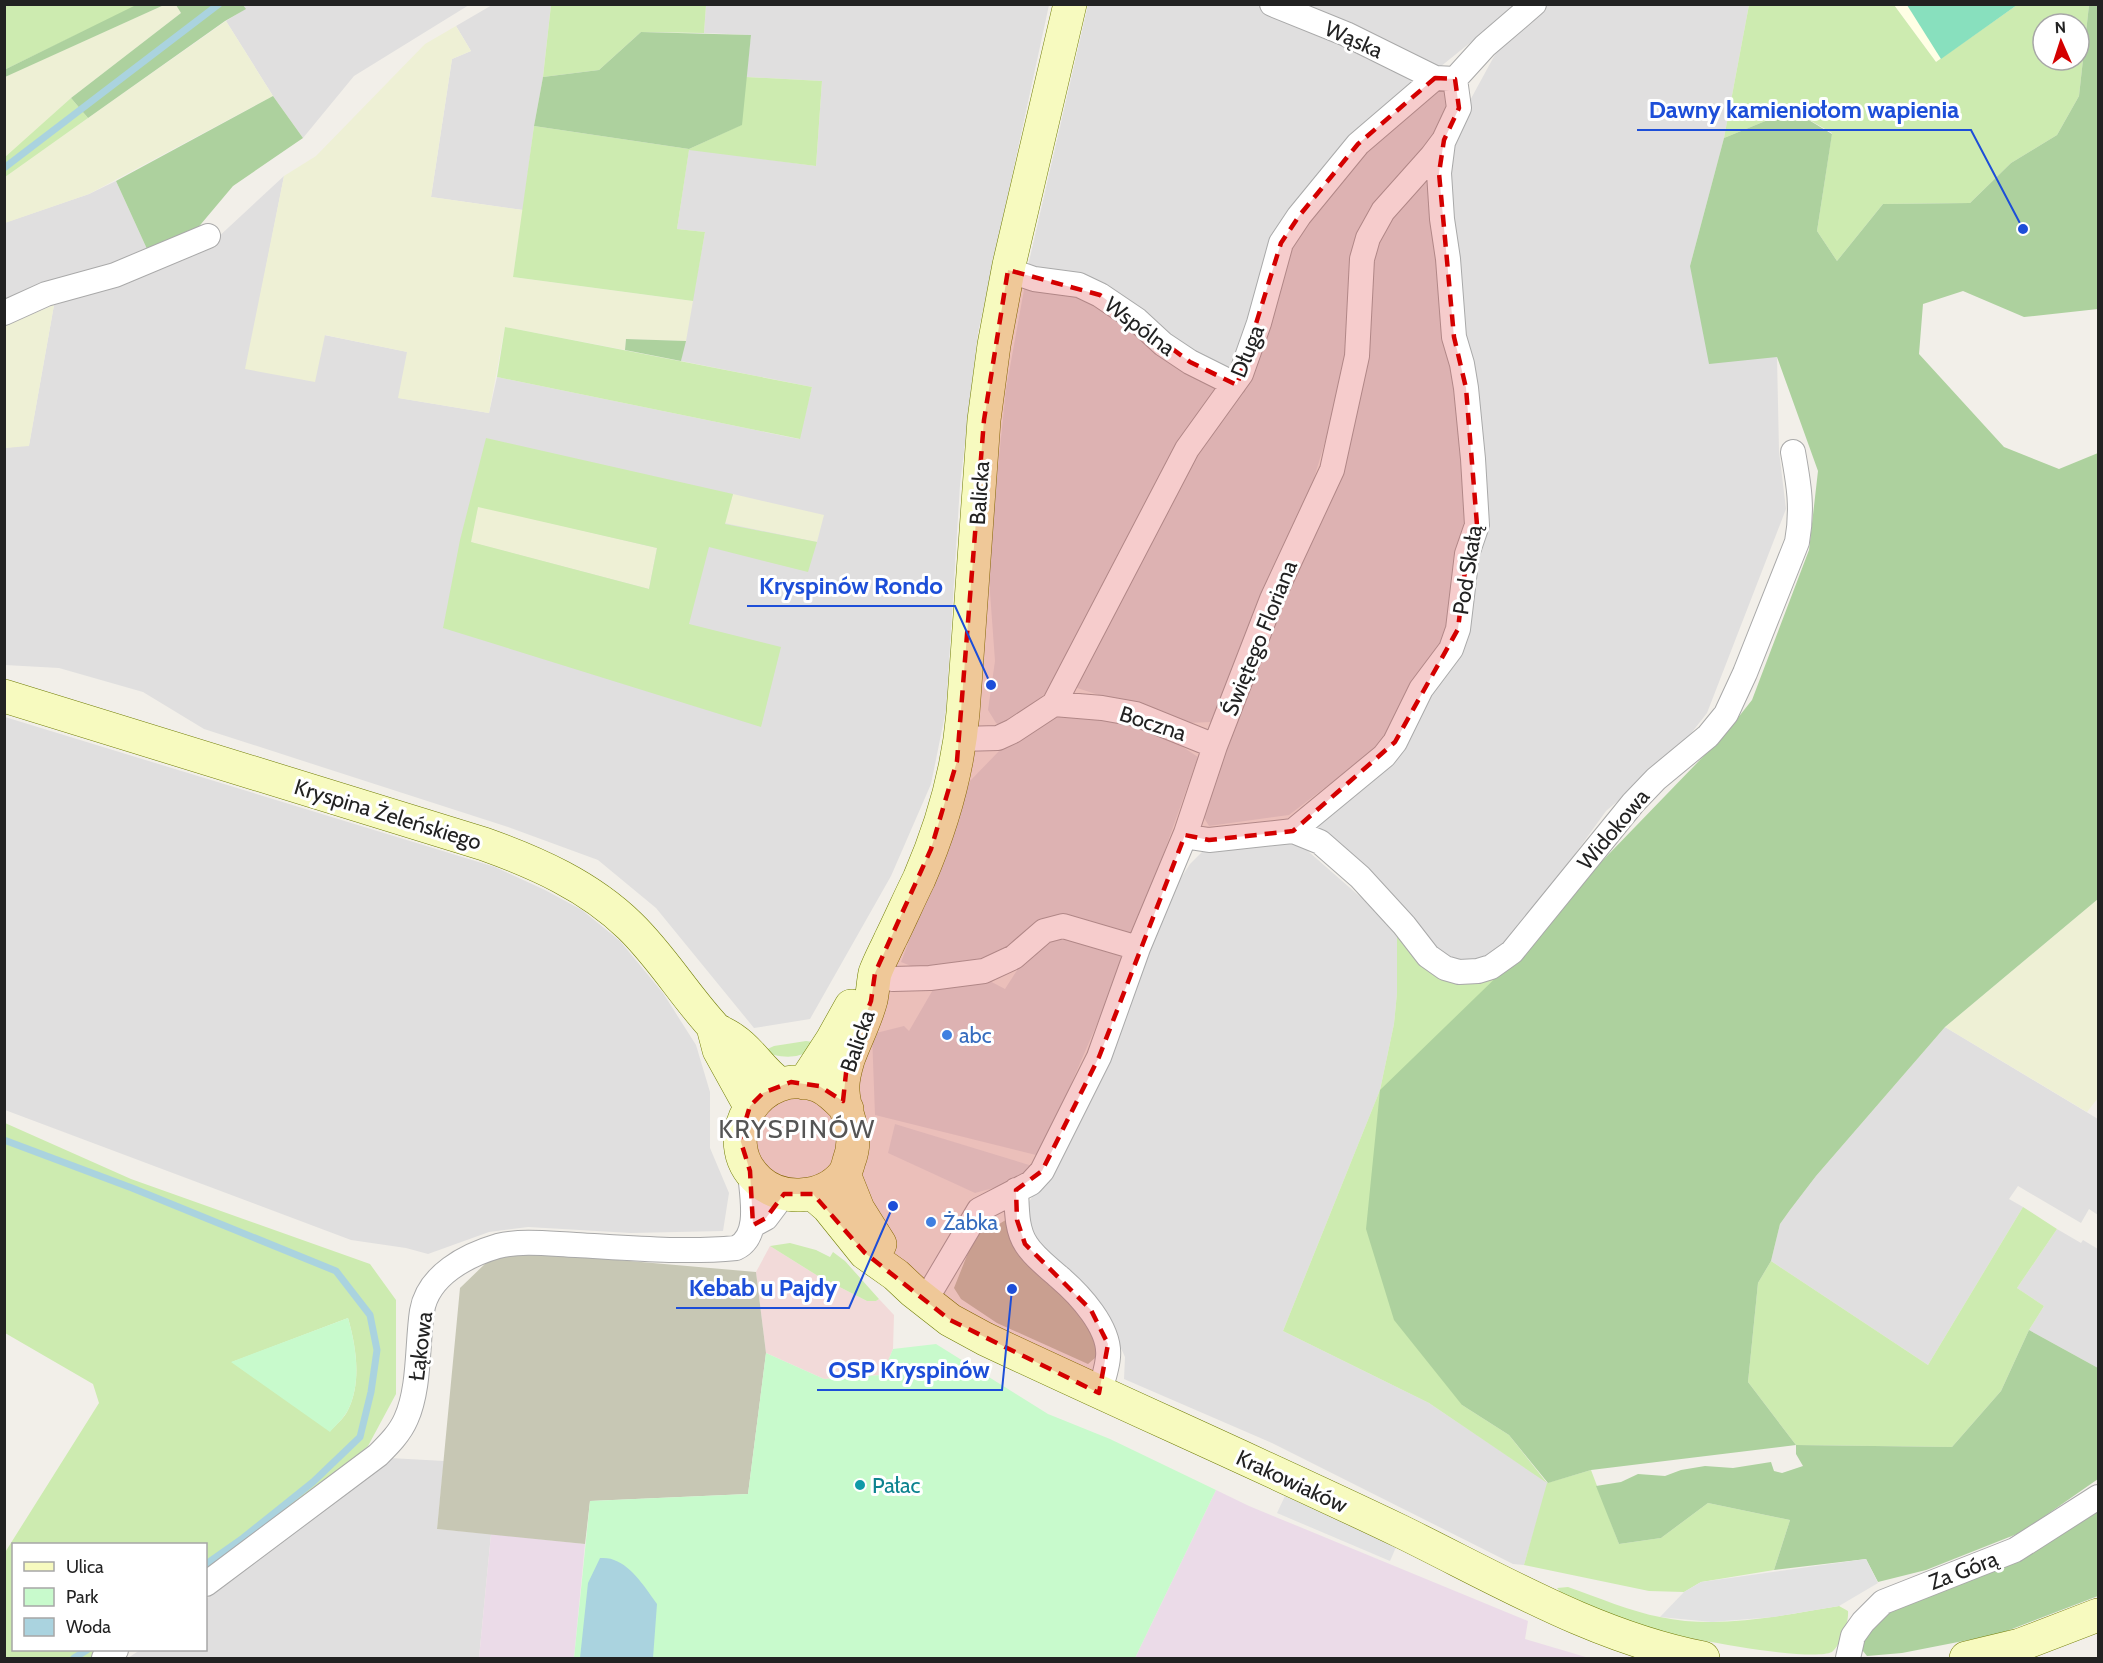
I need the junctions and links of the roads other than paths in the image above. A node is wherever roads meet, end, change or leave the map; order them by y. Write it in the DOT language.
graph roads {
  1 [pos="1070,4"];
  2 [pos="1272,4"];
  3 [pos="1534,4"];
  4 [pos="1445,78"];
  5 [pos="1444,140"];
  6 [pos="208,236"];
  7 [pos="1008,270"];
  8 [pos="4,313"];
  9 [pos="1234,384"];
  10 [pos="1793,452"];
  11 [pos="4,696"];
  12 [pos="1053,704"];
  13 [pos="960,739"];
  14 [pos="1215,746"];
  15 [pos="1293,831"];
  16 [pos="1186,833"];
  17 [pos="1138,948"];
  18 [pos="875,973"];
  19 [pos="713,1027"];
  20 [pos="792,1084"];
  21 [pos="750,1106"];
  22 [pos="847,1109"];
  23 [pos="750,1171"];
  24 [pos="844,1174"];
  25 [pos="1016,1190"];
  26 [pos="798,1194"];
  27 [pos="753,1226"];
  28 [pos="896,1275"];
  29 [pos="925,1301"];
  30 [pos="1099,1393"];
  31 [pos="2098,1497"];
  32 [pos="207,1583"];
  33 [pos="2098,1615"];
  34 [pos="1703,1659"];
  35 [pos="1848,1659"];
  36 [pos="1966,1659"];
  1 -- 7 [label="main road, Balicka"];
  2 -- 4 [label="street, Wąska"];
  3 -- 4 [label="street, Długa"];
  4 -- 5 [label="street, Świętego Floriana"];
  4 -- 9 [label="street, Długa"];
  5 -- 14 [label="street, Świętego Floriana"];
  5 -- 15 [label="street, Pod Skałą"];
  6 -- 8 [label="street"];
  7 -- 9 [label="street, Wspólna"];
  7 -- 13 [label="main road, Balicka"];
  9 -- 12 [label="street, Długa"];
  10 -- 15 [label="street, Widokowa"];
  11 -- 19 [label="main road, Kryspina Żeleńskiego"];
  12 -- 13 [label="street, Długa"];
  12 -- 14 [label="street, Boczna"];
  13 -- 18 [label="main road, Balicka"];
  14 -- 16 [label="street, Świętego Floriana"];
  15 -- 16 [label="street"];
  16 -- 17 [label="street, Świętego Floriana"];
  17 -- 18 [label="street"];
  17 -- 25 [label="street, Świętego Floriana"];
  18 -- 20 [label="main road, Balicka"];
  18 -- 22 [label="main road, Balicka"];
  19 -- 20 [label="main road, Kryspina Żeleńskiego"];
  19 -- 21 [label="main road, Kryspina Żeleńskiego"];
  20 -- 21 [label="main road"];
  20 -- 22 [label="main road"];
  21 -- 23 [label="main road"];
  22 -- 24 [label="main road"];
  23 -- 26 [label="main road"];
  23 -- 27 [label="street"];
  24 -- 26 [label="main road"];
  24 -- 28 [label="main road, Krakowiaków"];
  25 -- 29 [label="street, Świętego Floriana"];
  25 -- 30 [label="street"];
  26 -- 27 [label="street, Łąkowa"];
  26 -- 28 [label="main road, Krakowiaków"];
  27 -- 32 [label="street, Łąkowa"];
  28 -- 29 [label="main road, Krakowiaków"];
  29 -- 30 [label="main road, Krakowiaków"];
  30 -- 34 [label="main road, Krakowiaków"];
  31 -- 35 [label="street, Za Górą"];
  33 -- 36 [label="main road"];
}
